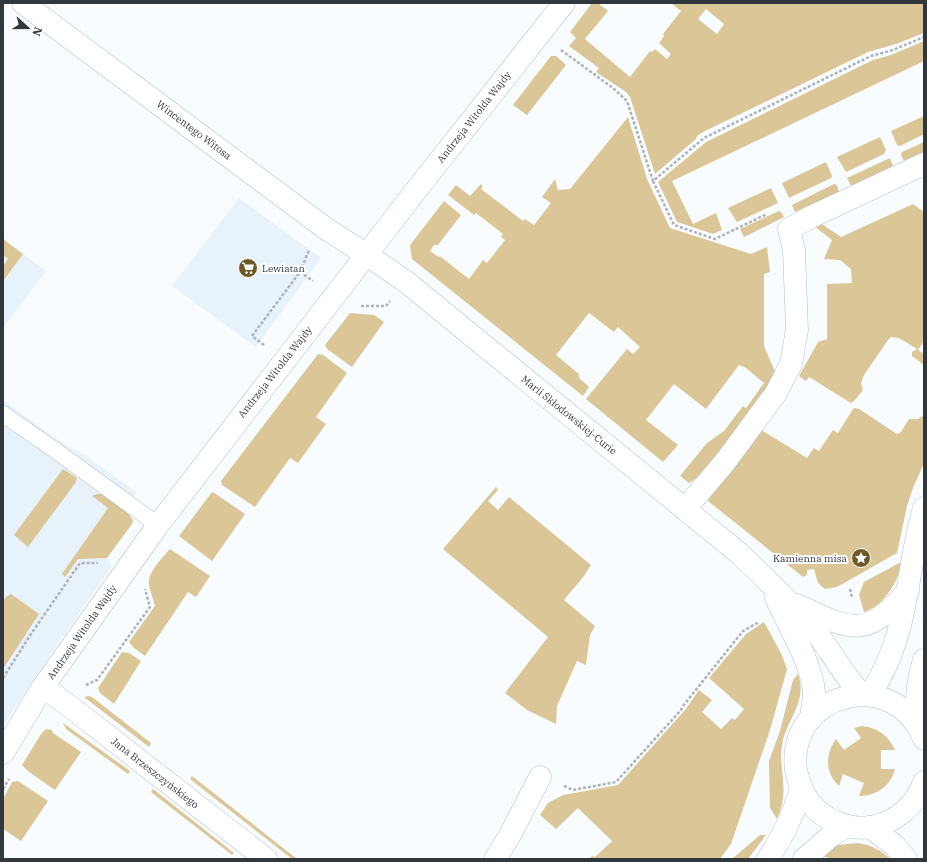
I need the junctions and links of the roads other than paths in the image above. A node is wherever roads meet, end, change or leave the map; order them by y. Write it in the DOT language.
graph roads {
  1 [pos="23,3"];
  2 [pos="564,3"];
  3 [pos="924,164"];
  4 [pos="366,255"];
  5 [pos="3,414"];
  6 [pos="924,508"];
  7 [pos="685,509"];
  8 [pos="158,525"];
  9 [pos="767,581"];
  10 [pos="908,591"];
  11 [pos="786,600"];
  12 [pos="924,660"];
  13 [pos="43,687"];
  14 [pos="866,695"];
  15 [pos="811,720"];
  16 [pos="922,734"];
  17 [pos="3,753"];
  18 [pos="540,777"];
  19 [pos="801,787"];
  20 [pos="922,788"];
  21 [pos="924,818"];
  22 [pos="847,826"];
  23 [pos="870,827"];
  24 [pos="266,859"];
  25 [pos="495,859"];
  26 [pos="768,859"];
  27 [pos="804,859"];
  28 [pos="906,859"];
  1 -- 4 [label="street, Wincentego Witosa"];
  2 -- 4 [label="street, Andrzeja Witolda Wajdy"];
  3 -- 7 [label="street"];
  4 -- 7 [label="street, Marii Skłodowskiej-Curie"];
  4 -- 8 [label="street, Andrzeja Witolda Wajdy"];
  5 -- 8 [label="lane"];
  6 -- 10 [label="street"];
  7 -- 9 [label="street, Marii Skłodowskiej-Curie"];
  8 -- 13 [label="street, Andrzeja Witolda Wajdy"];
  9 -- 11 [label="street, Marii Skłodowskiej-Curie"];
  9 -- 15 [label="street, Marii Skłodowskiej-Curie"];
  10 -- 11 [label="street"];
  10 -- 14 [label="street"];
  11 -- 14 [label="street, Marii Skłodowskiej-Curie"];
  12 -- 16 [label="street"];
  13 -- 17 [label="street, Andrzeja Witolda Wajdy"];
  13 -- 24 [label="street, Jana Brzeszczyńskiego"];
  14 -- 15 [label="street"];
  14 -- 16 [label="street"];
  15 -- 19 [label="street"];
  18 -- 25 [label="street"];
  19 -- 22 [label="street"];
  19 -- 26 [label="street"];
  20 -- 21 [label="street"];
  20 -- 23 [label="street"];
  22 -- 23 [label="street"];
  22 -- 27 [label="street"];
  23 -- 28 [label="street"];
}
